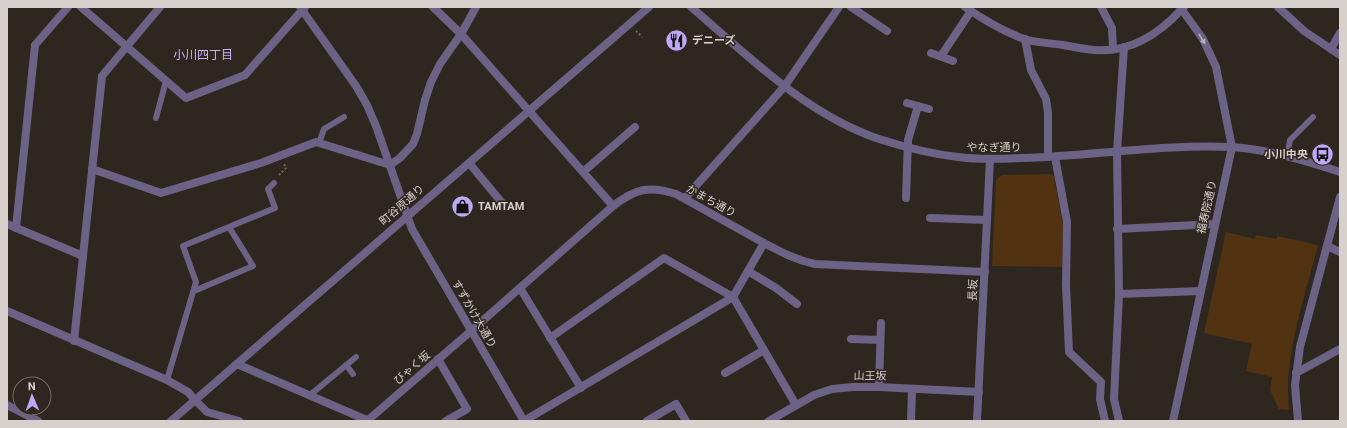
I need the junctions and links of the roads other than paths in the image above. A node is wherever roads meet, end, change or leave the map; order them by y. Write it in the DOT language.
graph roads {
  1 [pos="68,7"];
  2 [pos="81,7"];
  3 [pos="160,7"];
  4 [pos="432,7"];
  5 [pos="476,7"];
  6 [pos="649,7"];
  7 [pos="690,7"];
  8 [pos="839,7"];
  9 [pos="851,7"];
  10 [pos="1101,7"];
  11 [pos="1278,7"];
  12 [pos="302,8"];
  13 [pos="1182,8"];
  14 [pos="968,9"];
  15 [pos="887,31"];
  16 [pos="1340,33"];
  17 [pos="461,34"];
  18 [pos="1025,39"];
  19 [pos="127,46"];
  20 [pos="1124,47"];
  21 [pos="1113,49"];
  22 [pos="1331,49"];
  23 [pos="931,53"];
  24 [pos="1340,55"];
  25 [pos="941,56"];
  26 [pos="953,61"];
  27 [pos="166,81"];
  28 [pos="784,87"];
  29 [pos="907,103"];
  30 [pos="918,106"];
  31 [pos="929,109"];
  32 [pos="529,110"];
  33 [pos="1313,117"];
  34 [pos="156,118"];
  35 [pos="344,118"];
  36 [pos="635,127"];
  37 [pos="319,143"];
  38 [pos="1232,147"];
  39 [pos="908,148"];
  40 [pos="1117,152"];
  41 [pos="1287,156"];
  42 [pos="1052,157"];
  43 [pos="990,159"];
  44 [pos="469,163"];
  45 [pos="390,165"];
  46 [pos="92,169"];
  47 [pos="582,172"];
  48 [pos="1340,172"];
  49 [pos="274,183"];
  50 [pos="1340,197"];
  51 [pos="685,198"];
  52 [pos="906,198"];
  53 [pos="503,204"];
  54 [pos="613,206"];
  55 [pos="407,216"];
  56 [pos="930,218"];
  57 [pos="987,220"];
  58 [pos="7,224"];
  59 [pos="1214,224"];
  60 [pos="229,227"];
  61 [pos="16,228"];
  62 [pos="1118,229"];
  63 [pos="764,243"];
  64 [pos="1327,246"];
  65 [pos="1340,252"];
  66 [pos="82,256"];
  67 [pos="748,271"];
  68 [pos="985,272"];
  69 [pos="520,288"];
  70 [pos="194,291"];
  71 [pos="1200,291"];
  72 [pos="1119,294"];
  73 [pos="733,297"];
  74 [pos="797,304"];
  75 [pos="7,311"];
  76 [pos="881,323"];
  77 [pos="471,331"];
  78 [pos="550,338"];
  79 [pos="851,339"];
  80 [pos="880,340"];
  81 [pos="74,341"];
  82 [pos="1340,349"];
  83 [pos="764,350"];
  84 [pos="356,357"];
  85 [pos="438,359"];
  86 [pos="237,364"];
  87 [pos="346,365"];
  88 [pos="725,373"];
  89 [pos="1296,373"];
  90 [pos="353,374"];
  91 [pos="167,380"];
  92 [pos="879,387"];
  93 [pos="581,388"];
  94 [pos="912,389"];
  95 [pos="979,392"];
  96 [pos="310,395"];
  97 [pos="195,400"];
  98 [pos="7,404"];
  99 [pos="796,405"];
  100 [pos="38,421"];
  101 [pos="171,421"];
  102 [pos="239,421"];
  103 [pos="368,421"];
  104 [pos="446,421"];
  105 [pos="524,421"];
  106 [pos="647,421"];
  107 [pos="686,421"];
  108 [pos="769,421"];
  109 [pos="911,421"];
  110 [pos="978,421"];
  111 [pos="1105,421"];
  112 [pos="1119,421"];
  113 [pos="1173,421"];
  114 [pos="1298,421"];
  1 -- 61 [label="street"];
  2 -- 19 [label="street"];
  3 -- 19 [label="street"];
  4 -- 17 [label="street"];
  5 -- 17 [label="street"];
  6 -- 32 [label="street, 町谷原通り"];
  7 -- 28 [label="street, やなぎ通り"];
  8 -- 28 [label="street"];
  9 -- 15 [label="street"];
  10 -- 21 [label="street"];
  11 -- 22 [label="street"];
  12 -- 27 [label="street"];
  12 -- 45 [label="street, すずかけ大通り"];
  13 -- 20 [label="street"];
  13 -- 38 [label="street, 福寿院通り, one-way"];
  14 -- 18 [label="street"];
  14 -- 25 [label="street"];
  16 -- 22 [label="street"];
  17 -- 32 [label="street"];
  17 -- 45 [label="street"];
  18 -- 21 [label="street"];
  18 -- 42 [label="street"];
  19 -- 27 [label="street"];
  19 -- 46 [label="street"];
  20 -- 21 [label="street"];
  20 -- 40 [label="street"];
  22 -- 24 [label="street"];
  23 -- 25 [label="street"];
  25 -- 26 [label="street"];
  27 -- 34 [label="lane"];
  28 -- 39 [label="street, やなぎ通り"];
  28 -- 51 [label="street"];
  29 -- 30 [label="street"];
  30 -- 31 [label="street"];
  30 -- 39 [label="street"];
  32 -- 44 [label="street, 町谷原通り"];
  32 -- 47 [label="street"];
  33 -- 41 [label="lane"];
  35 -- 37 [label="lane"];
  36 -- 47 [label="street"];
  37 -- 45 [label="street"];
  37 -- 46 [label="street"];
  38 -- 40 [label="street, やなぎ通り"];
  38 -- 41 [label="street, やなぎ通り"];
  38 -- 59 [label="street, 福寿院通り"];
  39 -- 43 [label="street, やなぎ通り"];
  39 -- 52 [label="street"];
  40 -- 42 [label="street, やなぎ通り"];
  40 -- 62 [label="street"];
  41 -- 48 [label="street, やなぎ通り"];
  42 -- 43 [label="street, やなぎ通り"];
  42 -- 111 [label="street"];
  43 -- 57 [label="street, 長坂"];
  44 -- 53 [label="street"];
  44 -- 55 [label="street, 町谷原通り"];
  45 -- 55 [label="street, すずかけ大通り"];
  46 -- 66 [label="street"];
  47 -- 54 [label="street"];
  49 -- 60 [label="lane"];
  50 -- 64 [label="street"];
  51 -- 54 [label="street, かまち通り"];
  51 -- 63 [label="street, かまち通り"];
  54 -- 69 [label="street, かまち通り"];
  55 -- 77 [label="street, すずかけ大通り"];
  55 -- 86 [label="street, 町谷原通り"];
  56 -- 57 [label="street"];
  57 -- 68 [label="street, 長坂"];
  58 -- 61 [label="street"];
  59 -- 62 [label="street"];
  59 -- 71 [label="street, 福寿院通り"];
  60 -- 70 [label="lane"];
  60 -- 70 [label="lane"];
  61 -- 66 [label="street"];
  62 -- 72 [label="street"];
  63 -- 67 [label="street"];
  63 -- 68 [label="street, かまち通り"];
  64 -- 65 [label="street"];
  64 -- 89 [label="street"];
  66 -- 81 [label="street"];
  67 -- 73 [label="street"];
  67 -- 74 [label="street"];
  68 -- 95 [label="street, 長坂"];
  69 -- 77 [label="street, かまち通り"];
  69 -- 78 [label="street"];
  70 -- 91 [label="lane"];
  71 -- 72 [label="street"];
  71 -- 113 [label="street, 福寿院通り"];
  72 -- 112 [label="street"];
  73 -- 78 [label="street"];
  73 -- 83 [label="street"];
  73 -- 93 [label="street"];
  75 -- 81 [label="street"];
  76 -- 80 [label="street"];
  77 -- 85 [label="street, びゃく坂"];
  77 -- 105 [label="street, すずかけ大通り"];
  78 -- 93 [label="street"];
  79 -- 80 [label="street"];
  80 -- 92 [label="street"];
  81 -- 91 [label="street"];
  82 -- 89 [label="street"];
  83 -- 88 [label="street"];
  83 -- 99 [label="street"];
  84 -- 87 [label="lane"];
  85 -- 103 [label="street, びゃく坂"];
  85 -- 104 [label="street"];
  86 -- 96 [label="street"];
  86 -- 97 [label="street, 町谷原通り"];
  87 -- 90 [label="lane"];
  87 -- 96 [label="lane"];
  89 -- 114 [label="street"];
  91 -- 97 [label="street"];
  92 -- 94 [label="street, 山王坂"];
  92 -- 99 [label="street, 山王坂"];
  93 -- 105 [label="street"];
  94 -- 95 [label="street, 山王坂"];
  94 -- 109 [label="street"];
  95 -- 110 [label="street, 長坂"];
  96 -- 103 [label="street"];
  97 -- 101 [label="street, 町谷原通り"];
  97 -- 102 [label="street"];
  98 -- 100 [label="street"];
  99 -- 108 [label="street, 山王坂"];
  106 -- 107 [label="street"];
}
